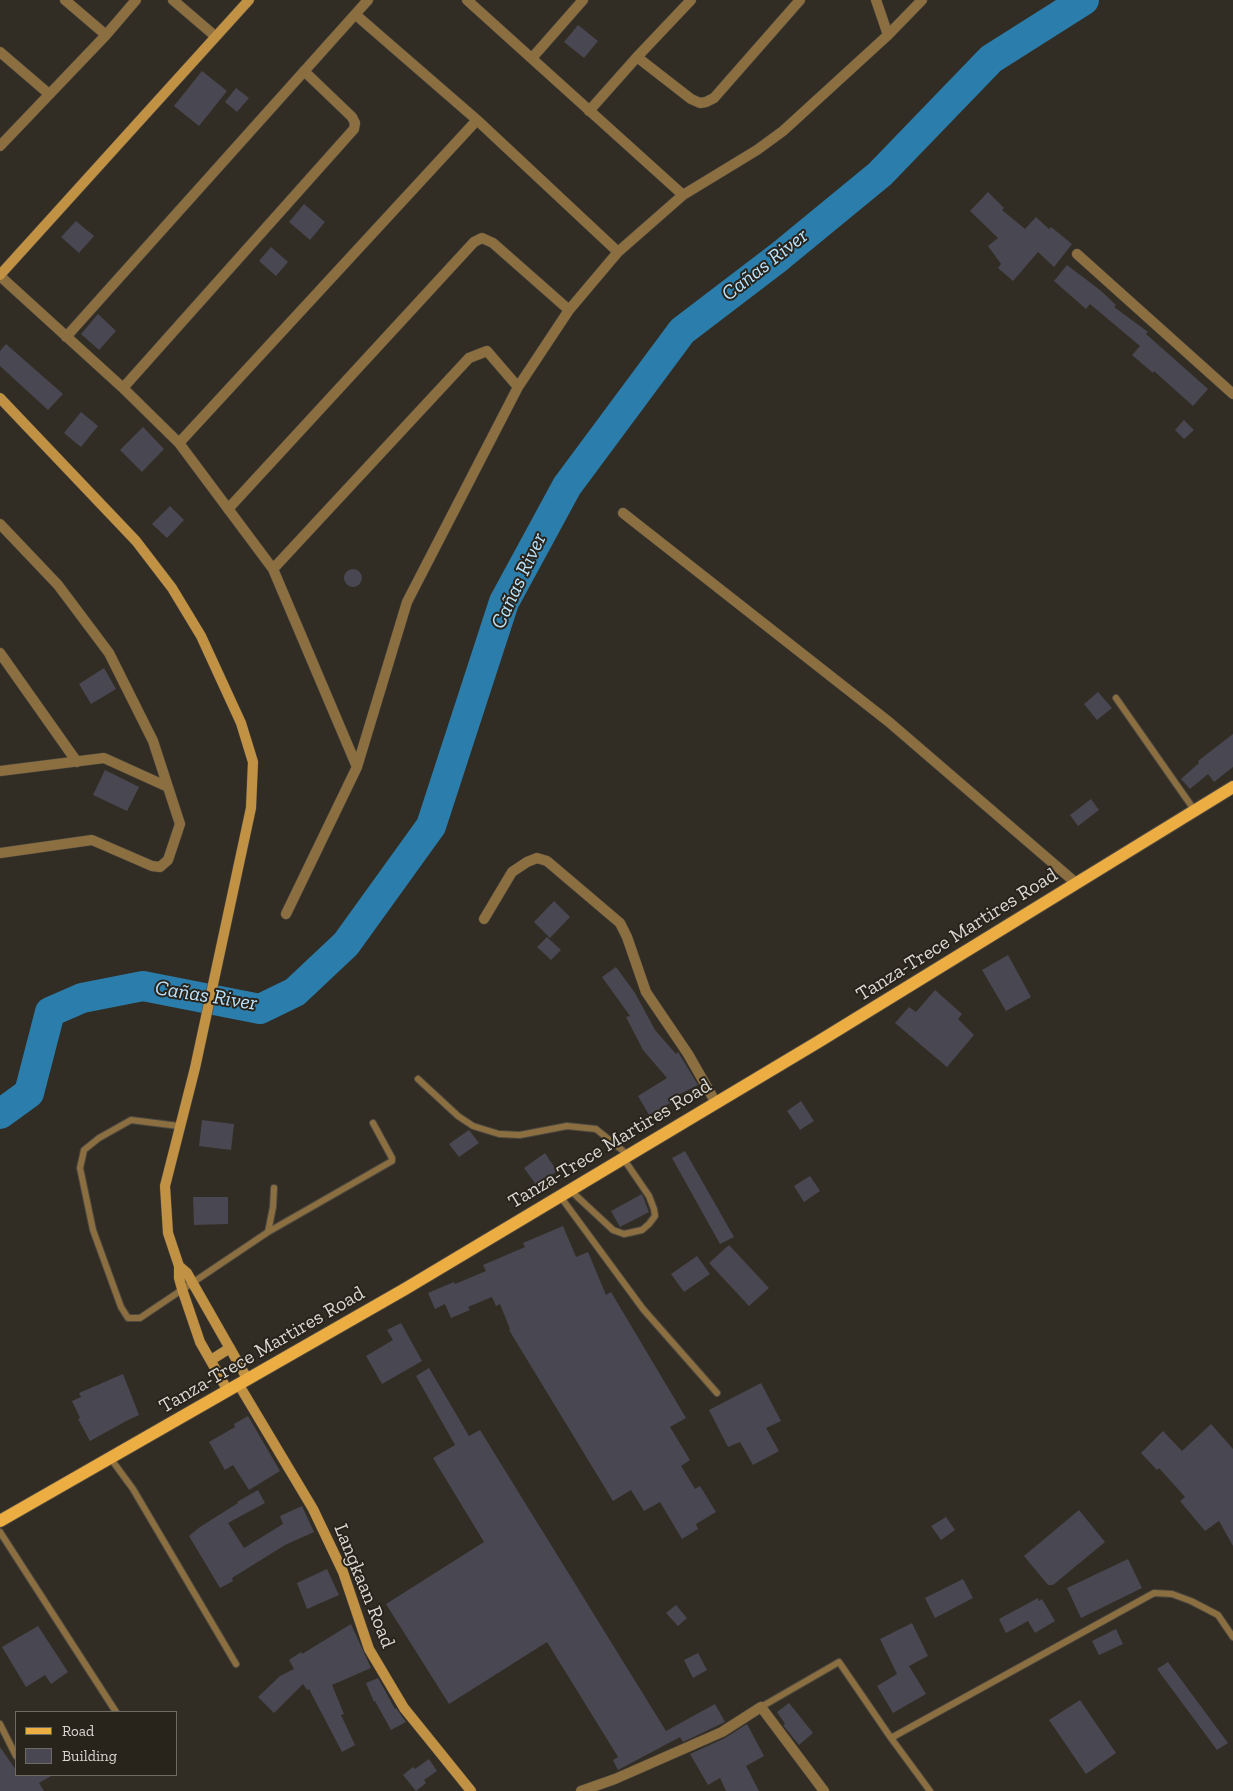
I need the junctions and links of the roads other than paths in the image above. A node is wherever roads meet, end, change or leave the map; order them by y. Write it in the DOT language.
graph roads {
  1 [pos="65,0"];
  2 [pos="136,0"];
  3 [pos="173,0"];
  4 [pos="249,0"];
  5 [pos="368,0"];
  6 [pos="583,0"];
  7 [pos="691,0"];
  8 [pos="876,0"];
  9 [pos="922,0"];
  10 [pos="472,1"];
  11 [pos="796,2"];
  12 [pos="356,15"];
  13 [pos="106,35"];
  14 [pos="888,35"];
  15 [pos="215,36"];
  16 [pos="0,52"];
  17 [pos="637,57"];
  18 [pos="532,58"];
  19 [pos="304,71"];
  20 [pos="49,94"];
  21 [pos="589,111"];
  22 [pos="477,120"];
  23 [pos="0,146"];
  24 [pos="683,195"];
  25 [pos="618,252"];
  26 [pos="1077,254"];
  27 [pos="0,276"];
  28 [pos="569,310"];
  29 [pos="66,337"];
  30 [pos="518,387"];
  31 [pos="123,388"];
  32 [pos="1233,394"];
  33 [pos="1,400"];
  34 [pos="179,443"];
  35 [pos="228,509"];
  36 [pos="623,513"];
  37 [pos="1,527"];
  38 [pos="272,569"];
  39 [pos="0,653"];
  40 [pos="1116,698"];
  41 [pos="77,762"];
  42 [pos="357,767"];
  43 [pos="0,771"];
  44 [pos="168,787"];
  45 [pos="1233,787"];
  46 [pos="1195,811"];
  47 [pos="0,853"];
  48 [pos="1076,884"];
  49 [pos="286,914"];
  50 [pos="484,919"];
  51 [pos="418,1079"];
  52 [pos="716,1103"];
  53 [pos="373,1123"];
  54 [pos="179,1126"];
  55 [pos="626,1157"];
  56 [pos="274,1188"];
  57 [pos="565,1193"];
  58 [pos="268,1232"];
  59 [pos="179,1266"];
  60 [pos="192,1283"];
  61 [pos="182,1289"];
  62 [pos="230,1348"];
  63 [pos="211,1360"];
  64 [pos="238,1385"];
  65 [pos="717,1393"];
  66 [pos="111,1459"];
  67 [pos="0,1521"];
  68 [pos="0,1532"];
  69 [pos="1233,1637"];
  70 [pos="236,1664"];
  71 [pos="761,1707"];
  72 [pos="115,1711"];
  73 [pos="0,1724"];
  74 [pos="891,1738"];
  75 [pos="15,1754"];
  76 [pos="471,1791"];
  77 [pos="581,1791"];
  78 [pos="824,1791"];
  79 [pos="930,1791"];
  1 -- 13 [label="street"];
  2 -- 13 [label="street"];
  3 -- 15 [label="street"];
  4 -- 15 [label="street"];
  5 -- 12 [label="street"];
  6 -- 18 [label="street"];
  7 -- 17 [label="street"];
  8 -- 14 [label="street"];
  9 -- 14 [label="street"];
  10 -- 18 [label="street"];
  11 -- 17 [label="street"];
  12 -- 19 [label="street"];
  12 -- 22 [label="street"];
  13 -- 20 [label="street"];
  14 -- 24 [label="street"];
  15 -- 27 [label="street"];
  16 -- 20 [label="street"];
  17 -- 21 [label="street"];
  18 -- 21 [label="street"];
  19 -- 29 [label="street"];
  19 -- 31 [label="street"];
  20 -- 23 [label="street"];
  21 -- 24 [label="street"];
  22 -- 25 [label="street"];
  22 -- 34 [label="street"];
  24 -- 25 [label="street"];
  25 -- 28 [label="street"];
  26 -- 32 [label="street"];
  27 -- 29 [label="street"];
  28 -- 30 [label="street"];
  28 -- 35 [label="street"];
  29 -- 31 [label="street"];
  30 -- 38 [label="street"];
  30 -- 42 [label="street"];
  31 -- 34 [label="street"];
  33 -- 54 [label="street"];
  34 -- 35 [label="street"];
  35 -- 38 [label="street"];
  36 -- 48 [label="street"];
  37 -- 44 [label="street"];
  38 -- 42 [label="street"];
  39 -- 41 [label="street"];
  40 -- 46 [label="lane"];
  41 -- 43 [label="street"];
  41 -- 44 [label="street"];
  42 -- 49 [label="street"];
  44 -- 47 [label="street"];
  45 -- 46 [label="main road, Tanza-Trece Martires Road"];
  46 -- 48 [label="main road, Tanza-Trece Martires Road"];
  48 -- 52 [label="main road, Tanza-Trece Martires Road"];
  50 -- 52 [label="street"];
  51 -- 55 [label="lane"];
  52 -- 55 [label="main road, Tanza-Trece Martires Road"];
  53 -- 58 [label="lane"];
  54 -- 59 [label="street"];
  54 -- 61 [label="lane"];
  55 -- 57 [label="main road, Tanza-Trece Martires Road"];
  55 -- 57 [label="lane"];
  56 -- 58 [label="lane"];
  57 -- 64 [label="main road, Tanza-Trece Martires Road"];
  57 -- 65 [label="lane"];
  58 -- 60 [label="lane"];
  59 -- 60 [label="street"];
  59 -- 61 [label="street"];
  60 -- 61 [label="lane"];
  60 -- 62 [label="street"];
  61 -- 63 [label="street"];
  62 -- 63 [label="street"];
  62 -- 64 [label="street"];
  63 -- 64 [label="street"];
  64 -- 66 [label="main road, Tanza-Trece Martires Road"];
  64 -- 76 [label="street, Langkaan Road"];
  66 -- 67 [label="main road, Tanza-Trece Martires Road"];
  66 -- 70 [label="lane"];
  68 -- 72 [label="lane"];
  69 -- 74 [label="lane"];
  71 -- 74 [label="lane"];
  71 -- 77 [label="street"];
  71 -- 78 [label="street"];
  73 -- 75 [label="lane"];
  74 -- 79 [label="lane"];
}
